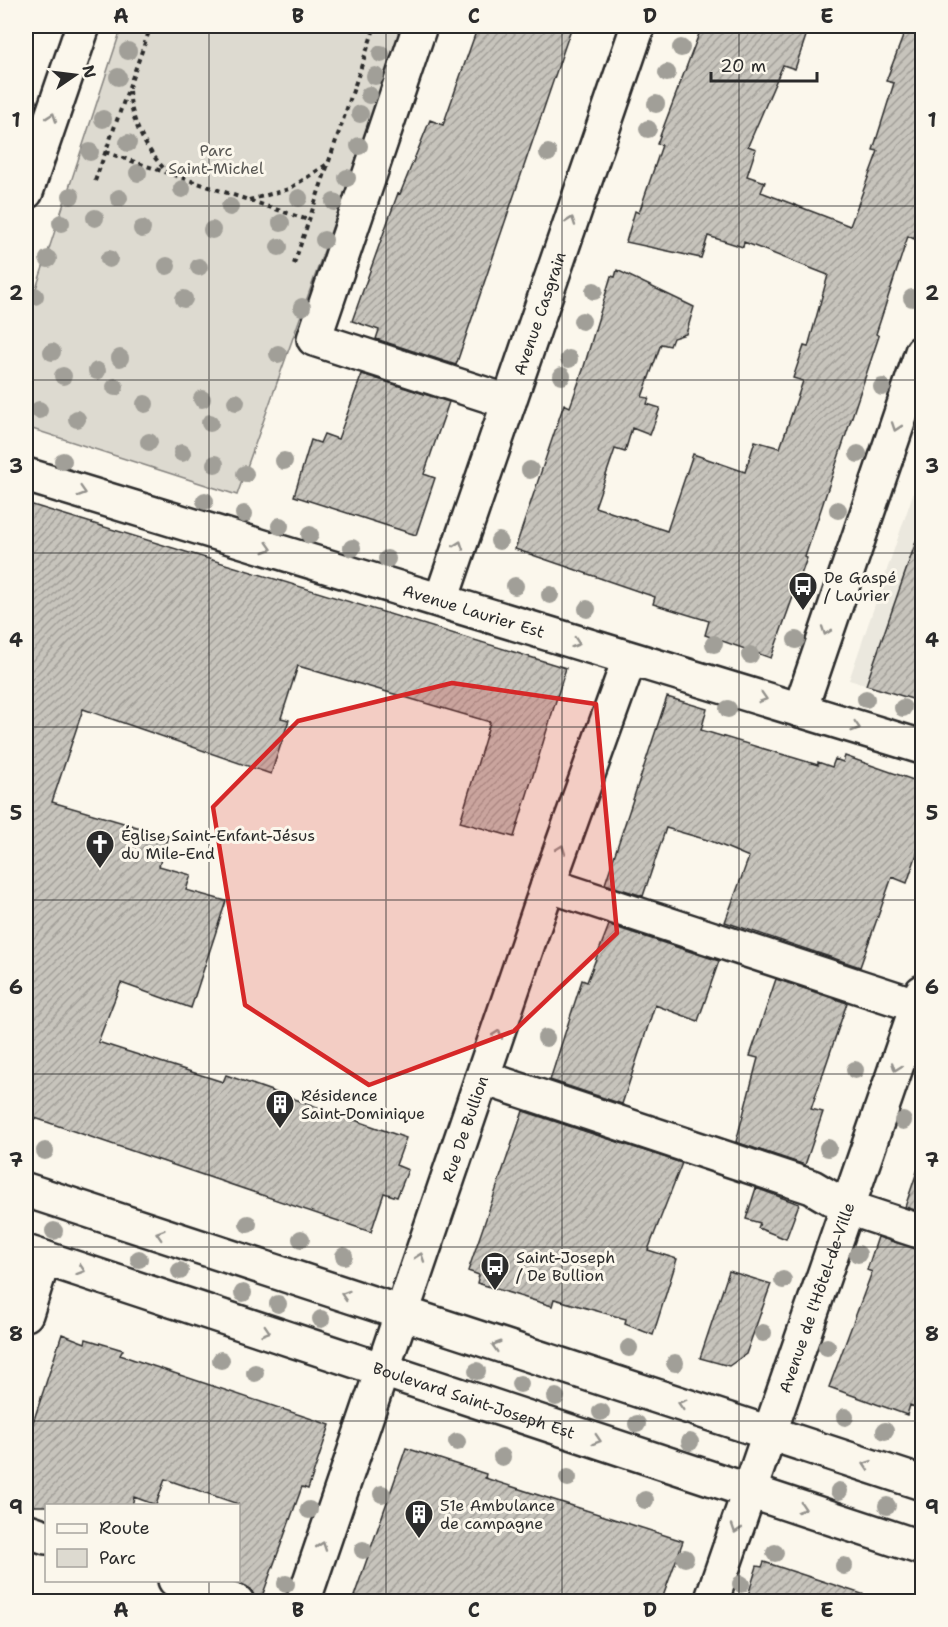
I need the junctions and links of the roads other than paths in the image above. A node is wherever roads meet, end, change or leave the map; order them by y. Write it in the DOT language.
graph roads {
  1 [pos="83,26"];
  2 [pos="420,26"];
  3 [pos="638,26"];
  4 [pos="26,192"];
  5 [pos="922,352"];
  6 [pos="509,402"];
  7 [pos="26,475"];
  8 [pos="441,600"];
  9 [pos="629,660"];
  10 [pos="800,710"];
  11 [pos="922,747"];
  12 [pos="548,885"];
  13 [pos="920,999"];
  14 [pos="484,1078"];
  15 [pos="26,1191"];
  16 [pos="846,1207"];
  17 [pos="922,1232"];
  18 [pos="35,1255"];
  19 [pos="401,1313"];
  20 [pos="26,1314"];
  21 [pos="381,1370"];
  22 [pos="769,1432"];
  23 [pos="922,1483"];
  24 [pos="749,1491"];
  25 [pos="26,1530"];
  26 [pos="45,1537"];
  27 [pos="922,1548"];
  28 [pos="178,1582"];
  29 [pos="237,1602"];
  30 [pos="303,1602"];
  31 [pos="711,1602"];
  4 -- 1 [label="street, one-way"];
  2 -- 6 [label="street"];
  6 -- 3 [label="street, Avenue Casgrain, one-way"];
  5 -- 10 [label="street, one-way"];
  8 -- 6 [label="street, Avenue Casgrain, one-way"];
  7 -- 8 [label="street, Avenue Laurier Est, one-way"];
  8 -- 9 [label="street, Avenue Laurier Est, one-way"];
  9 -- 10 [label="street, Avenue Laurier Est, one-way"];
  12 -- 9 [label="street, Rue De Bullion, one-way"];
  10 -- 11 [label="street, Avenue Laurier Est, one-way"];
  12 -- 13 [label="street"];
  14 -- 12 [label="street, Rue De Bullion, one-way"];
  13 -- 16 [label="street, Avenue de l'Hôtel-de-Ville, one-way"];
  14 -- 16 [label="street"];
  19 -- 14 [label="street, Rue De Bullion, one-way"];
  19 -- 15 [label="street, one-way"];
  16 -- 17 [label="street"];
  16 -- 22 [label="street, Avenue de l'Hôtel-de-Ville"];
  18 -- 20 [label="street"];
  18 -- 21 [label="street, Boulevard Saint-Joseph Est, one-way"];
  19 -- 21 [label="street, Rue De Bullion"];
  22 -- 19 [label="street, one-way"];
  21 -- 24 [label="street, Boulevard Saint-Joseph Est, one-way"];
  30 -- 21 [label="street, Rue De Bullion, one-way"];
  23 -- 22 [label="street, one-way"];
  22 -- 24 [label="street, Avenue de l'Hôtel-de-Ville"];
  24 -- 27 [label="street, Boulevard Saint-Joseph Est, one-way"];
  24 -- 31 [label="street, Avenue de l'Hôtel-de-Ville, one-way"];
  25 -- 26 [label="street"];
  28 -- 29 [label="street"];
}
